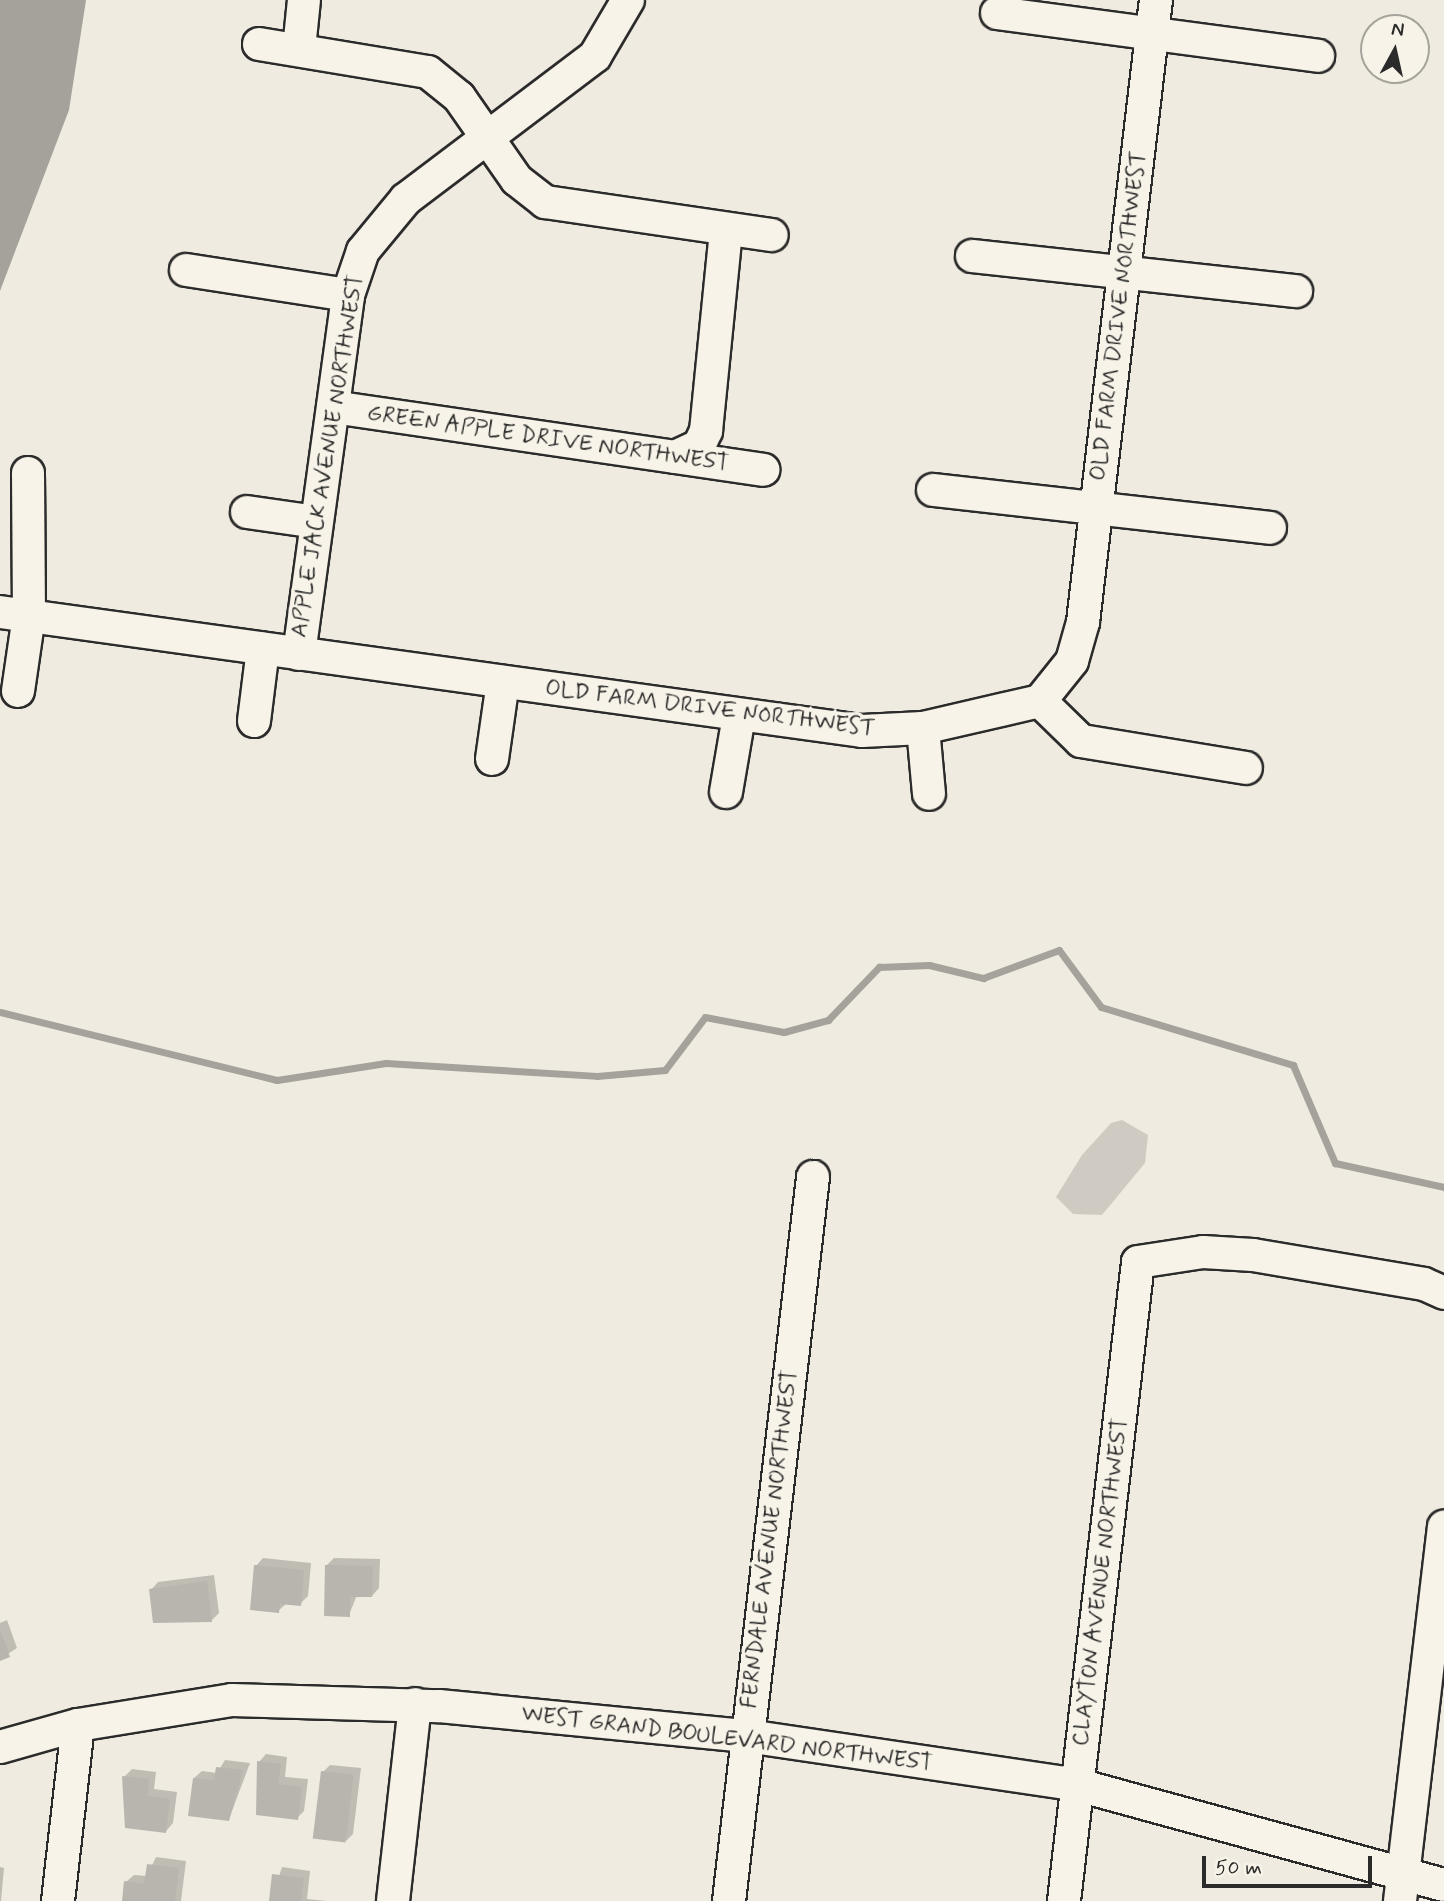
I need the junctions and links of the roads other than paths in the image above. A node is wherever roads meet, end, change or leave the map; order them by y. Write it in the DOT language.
graph roads {
  1 [pos="304,0"];
  2 [pos="628,0"];
  3 [pos="1156,0"];
  4 [pos="997,13"];
  5 [pos="1152,36"];
  6 [pos="259,44"];
  7 [pos="299,49"];
  8 [pos="1318,55"];
  9 [pos="488,139"];
  10 [pos="726,231"];
  11 [pos="772,235"];
  12 [pos="972,256"];
  13 [pos="186,270"];
  14 [pos="1124,273"];
  15 [pos="1296,291"];
  16 [pos="348,296"];
  17 [pos="333,407"];
  18 [pos="675,457"];
  19 [pos="763,470"];
  20 [pos="27,473"];
  21 [pos="933,490"];
  22 [pos="1097,509"];
  23 [pos="247,512"];
  24 [pos="316,522"];
  25 [pos="1270,528"];
  26 [pos="14,614"];
  27 [pos="263,649"];
  28 [pos="299,654"];
  29 [pos="503,682"];
  30 [pos="18,691"];
  31 [pos="1040,701"];
  32 [pos="738,716"];
  33 [pos="254,722"];
  34 [pos="923,728"];
  35 [pos="492,760"];
  36 [pos="1246,768"];
  37 [pos="726,792"];
  38 [pos="929,794"];
  39 [pos="813,1177"];
  40 [pos="1434,1289"];
  41 [pos="1444,1527"];
  42 [pos="415,1704"];
  43 [pos="78,1725"];
  44 [pos="747,1736"];
  45 [pos="0,1747"];
  46 [pos="1078,1785"];
  47 [pos="1403,1870"];
  48 [pos="1444,1885"];
  49 [pos="58,1901"];
  50 [pos="393,1901"];
  51 [pos="729,1901"];
  52 [pos="1064,1901"];
  53 [pos="1400,1901"];
  1 -- 7 [label="street"];
  2 -- 9 [label="street, APPLE JACK AVENUE NORTHWEST"];
  3 -- 5 [label="street, OLD FARM DRIVE NORTHWEST"];
  4 -- 5 [label="street"];
  5 -- 8 [label="street"];
  5 -- 14 [label="street, OLD FARM DRIVE NORTHWEST"];
  6 -- 7 [label="street"];
  7 -- 9 [label="street"];
  9 -- 10 [label="street"];
  9 -- 16 [label="street, APPLE JACK AVENUE NORTHWEST"];
  10 -- 11 [label="street"];
  10 -- 18 [label="street"];
  12 -- 14 [label="street"];
  13 -- 16 [label="street"];
  14 -- 15 [label="street"];
  14 -- 22 [label="street, OLD FARM DRIVE NORTHWEST"];
  16 -- 17 [label="street, APPLE JACK AVENUE NORTHWEST"];
  17 -- 18 [label="street, GREEN APPLE DRIVE NORTHWEST"];
  17 -- 24 [label="street, APPLE JACK AVENUE NORTHWEST"];
  18 -- 19 [label="street, GREEN APPLE DRIVE NORTHWEST"];
  20 -- 26 [label="street"];
  21 -- 22 [label="street"];
  22 -- 25 [label="street"];
  22 -- 31 [label="street, OLD FARM DRIVE NORTHWEST"];
  23 -- 24 [label="street"];
  24 -- 28 [label="street, APPLE JACK AVENUE NORTHWEST"];
  26 -- 27 [label="street, OLD FARM DRIVE NORTHWEST"];
  26 -- 30 [label="street"];
  27 -- 28 [label="street, OLD FARM DRIVE NORTHWEST"];
  27 -- 33 [label="street"];
  28 -- 29 [label="street, OLD FARM DRIVE NORTHWEST"];
  29 -- 32 [label="street, OLD FARM DRIVE NORTHWEST"];
  29 -- 35 [label="street"];
  31 -- 34 [label="street, OLD FARM DRIVE NORTHWEST"];
  31 -- 36 [label="street"];
  32 -- 34 [label="street, OLD FARM DRIVE NORTHWEST"];
  32 -- 37 [label="street"];
  34 -- 38 [label="street"];
  39 -- 44 [label="street, FERNDALE AVENUE NORTHWEST"];
  40 -- 46 [label="street, CLAYTON AVENUE NORTHWEST"];
  41 -- 47 [label="street"];
  42 -- 43 [label="street, WEST GRAND BOULEVARD NORTHWEST"];
  42 -- 44 [label="street, WEST GRAND BOULEVARD NORTHWEST"];
  42 -- 50 [label="street"];
  43 -- 45 [label="street, WEST GRAND BOULEVARD NORTHWEST"];
  43 -- 49 [label="street"];
  44 -- 46 [label="street, WEST GRAND BOULEVARD NORTHWEST"];
  44 -- 51 [label="street, FERNDALE AVENUE NORTHWEST"];
  46 -- 47 [label="street, WEST GRAND BOULEVARD NORTHWEST"];
  46 -- 52 [label="street, CLAYTON AVENUE NORTHWEST"];
  47 -- 48 [label="street, WEST GRAND BOULEVARD NORTHWEST"];
  47 -- 53 [label="street"];
}
